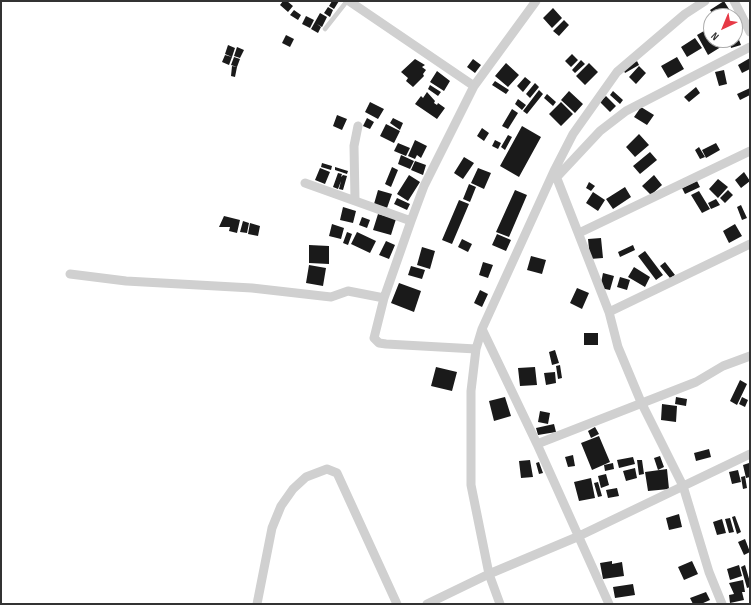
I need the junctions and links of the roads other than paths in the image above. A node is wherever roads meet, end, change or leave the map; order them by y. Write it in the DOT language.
graph roads {
  1 [pos="348,1"];
  2 [pos="536,1"];
  3 [pos="705,1"];
  4 [pos="734,1"];
  5 [pos="325,29"];
  6 [pos="750,32"];
  7 [pos="750,47"];
  8 [pos="474,86"];
  9 [pos="358,126"];
  10 [pos="750,151"];
  11 [pos="555,174"];
  12 [pos="305,183"];
  13 [pos="355,200"];
  14 [pos="411,221"];
  15 [pos="579,233"];
  16 [pos="750,244"];
  17 [pos="70,274"];
  18 [pos="384,298"];
  19 [pos="609,312"];
  20 [pos="482,329"];
  21 [pos="476,349"];
  22 [pos="750,356"];
  23 [pos="641,402"];
  24 [pos="537,444"];
  25 [pos="750,454"];
  26 [pos="683,486"];
  27 [pos="578,537"];
  28 [pos="489,574"];
  29 [pos="257,604"];
  30 [pos="397,604"];
  31 [pos="427,604"];
  32 [pos="500,604"];
  33 [pos="609,604"];
  34 [pos="722,604"];
  1 -- 5 [label="lane"];
  1 -- 8 [label="street"];
  2 -- 8 [label="street"];
  3 -- 11 [label="street"];
  4 -- 6 [label="street"];
  7 -- 11 [label="street"];
  8 -- 14 [label="street"];
  9 -- 13 [label="street"];
  10 -- 15 [label="street"];
  11 -- 15 [label="street"];
  11 -- 20 [label="street"];
  12 -- 13 [label="street"];
  13 -- 14 [label="street"];
  14 -- 18 [label="street"];
  15 -- 19 [label="street"];
  16 -- 19 [label="street"];
  17 -- 18 [label="street"];
  18 -- 21 [label="street"];
  19 -- 23 [label="street"];
  20 -- 21 [label="street"];
  20 -- 24 [label="street"];
  21 -- 28 [label="street"];
  22 -- 23 [label="street"];
  23 -- 24 [label="street"];
  23 -- 26 [label="street"];
  24 -- 27 [label="street"];
  25 -- 26 [label="street"];
  26 -- 27 [label="street"];
  26 -- 34 [label="street"];
  27 -- 28 [label="street"];
  27 -- 33 [label="street"];
  28 -- 31 [label="street"];
  28 -- 32 [label="street"];
  29 -- 30 [label="street"];
}
